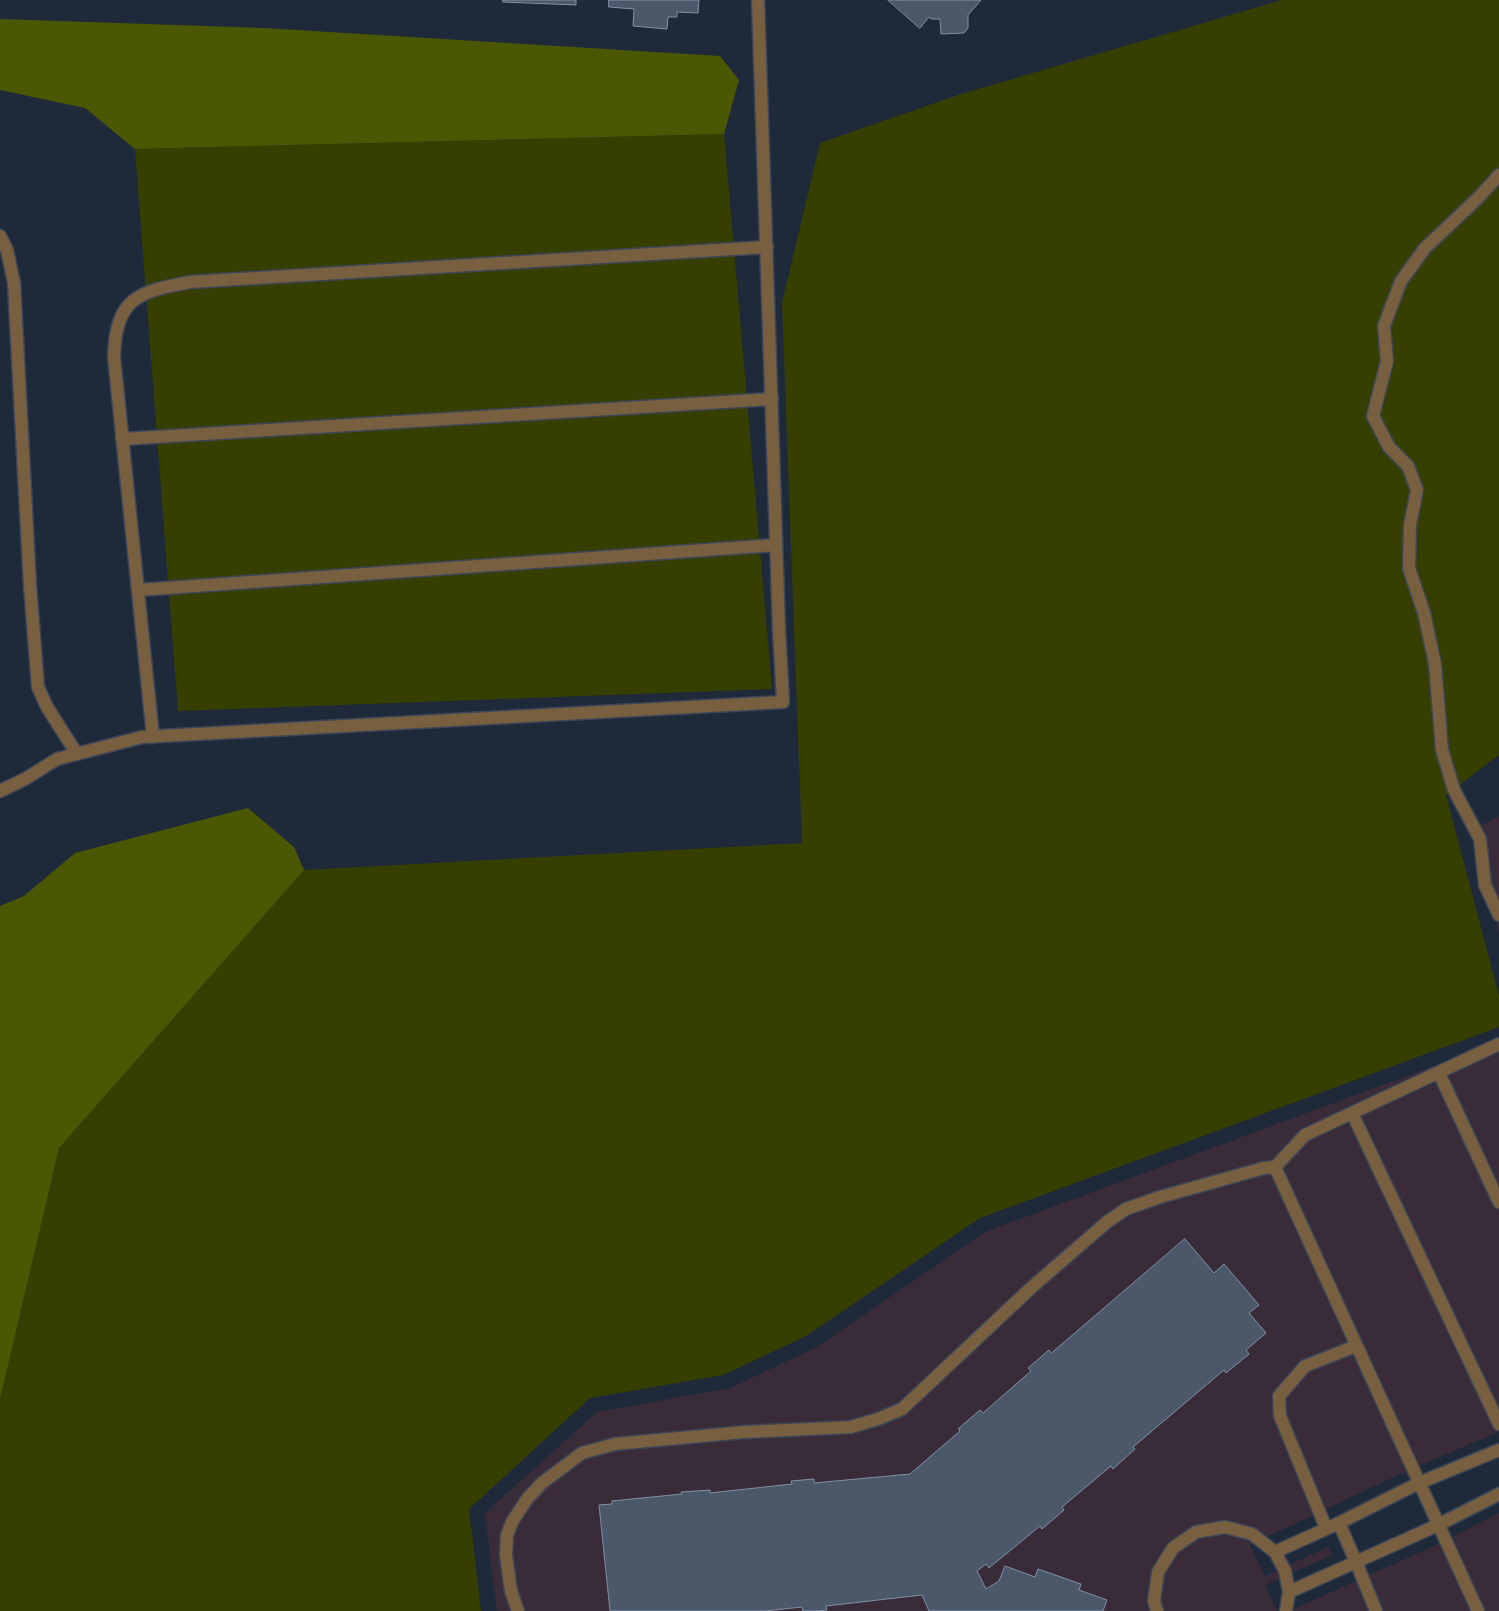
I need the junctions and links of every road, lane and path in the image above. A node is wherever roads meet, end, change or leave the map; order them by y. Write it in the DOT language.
graph roads {
  1 [pos="758,0"];
  2 [pos="1499,175"];
  3 [pos="0,236"];
  4 [pos="767,247"];
  5 [pos="772,399"];
  6 [pos="122,439"];
  7 [pos="776,545"];
  8 [pos="138,590"];
  9 [pos="153,737"];
  10 [pos="77,754"];
  11 [pos="0,791"];
  12 [pos="1499,915"];
  13 [pos="1499,1044"];
  14 [pos="1439,1073"];
  15 [pos="1352,1114"];
  16 [pos="1275,1167"];
  17 [pos="1499,1202"];
  18 [pos="1356,1346"];
  19 [pos="1499,1424"];
  20 [pos="1499,1450"];
  21 [pos="1419,1484"];
  22 [pos="1499,1494"];
  23 [pos="1339,1523"];
  24 [pos="1438,1525"];
  25 [pos="1326,1528"];
  26 [pos="1275,1552"];
  27 [pos="1356,1562"];
  28 [pos="1289,1592"];
  29 [pos="518,1611"];
  30 [pos="1157,1611"];
  31 [pos="1286,1611"];
  32 [pos="1376,1611"];
  33 [pos="1478,1611"];
  1 -- 4 [label="street"];
  2 -- 12 [label="street"];
  3 -- 10 [label="street"];
  4 -- 5 [label="street"];
  4 -- 6 [label="street"];
  5 -- 6 [label="street"];
  5 -- 7 [label="street"];
  6 -- 8 [label="street"];
  7 -- 8 [label="street"];
  7 -- 9 [label="street"];
  8 -- 9 [label="street"];
  9 -- 10 [label="street"];
  10 -- 11 [label="street"];
  13 -- 14 [label="street"];
  14 -- 15 [label="street"];
  14 -- 17 [label="street"];
  15 -- 16 [label="street"];
  15 -- 19 [label="street"];
  16 -- 18 [label="street"];
  16 -- 29 [label="street"];
  18 -- 21 [label="street"];
  18 -- 25 [label="street"];
  20 -- 21 [label="street"];
  21 -- 23 [label="street"];
  21 -- 24 [label="street"];
  22 -- 24 [label="street"];
  23 -- 25 [label="street"];
  23 -- 27 [label="street"];
  24 -- 27 [label="street"];
  24 -- 33 [label="street"];
  25 -- 26 [label="street"];
  26 -- 28 [label="street"];
  26 -- 30 [label="street"];
  27 -- 28 [label="street"];
  27 -- 32 [label="street"];
  28 -- 31 [label="street"];
}
